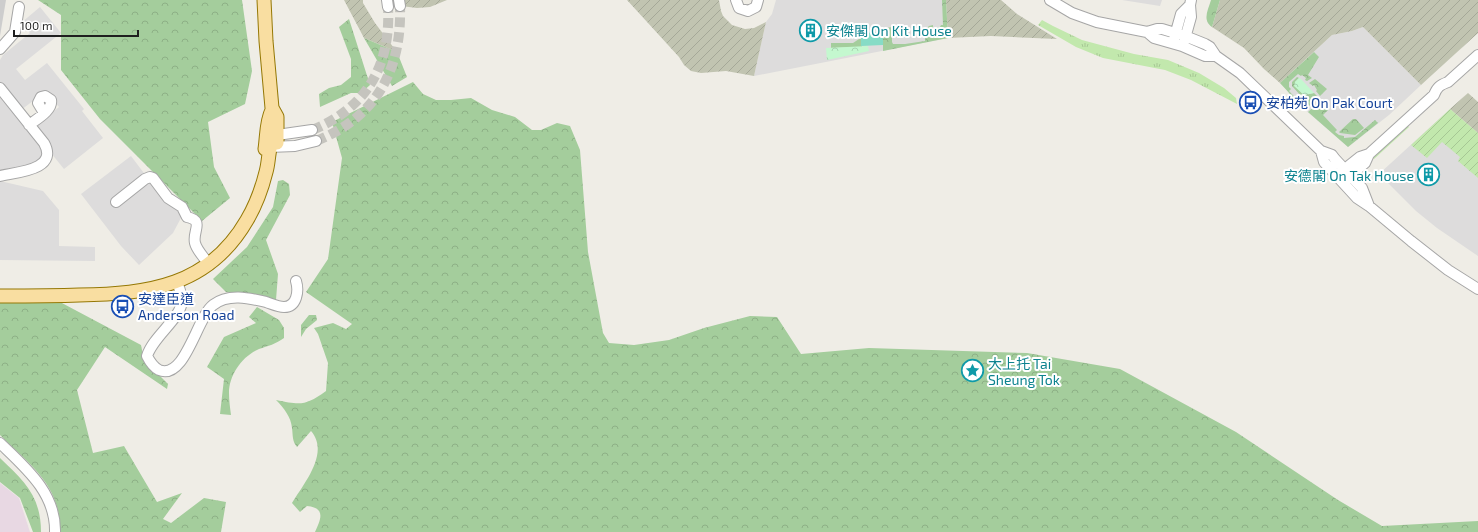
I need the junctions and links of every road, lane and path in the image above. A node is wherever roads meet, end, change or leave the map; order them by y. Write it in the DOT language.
graph roads {
  1 [pos="264,0"];
  2 [pos="736,0"];
  3 [pos="1050,0"];
  4 [pos="758,1"];
  5 [pos="1190,2"];
  6 [pos="19,7"];
  7 [pos="1147,32"];
  8 [pos="1181,34"];
  9 [pos="1178,44"];
  10 [pos="0,49"];
  11 [pos="1478,55"];
  12 [pos="1216,56"];
  13 [pos="0,88"];
  14 [pos="44,113"];
  15 [pos="29,125"];
  16 [pos="312,130"];
  17 [pos="316,141"];
  18 [pos="275,142"];
  19 [pos="0,176"];
  20 [pos="1343,176"];
  21 [pos="116,202"];
  22 [pos="209,265"];
  23 [pos="296,281"];
  24 [pos="177,282"];
  25 [pos="1478,288"];
  26 [pos="0,296"];
  27 [pos="0,443"];
  28 [pos="55,532"];
  1 -- 18 [label="main road"];
  2 -- 4 [label="street"];
  3 -- 7 [label="street"];
  5 -- 8 [label="street"];
  6 -- 10 [label="street"];
  7 -- 8 [label="street"];
  7 -- 9 [label="street"];
  8 -- 9 [label="street"];
  8 -- 12 [label="street"];
  9 -- 12 [label="street"];
  11 -- 20 [label="street"];
  12 -- 20 [label="street"];
  13 -- 15 [label="street"];
  14 -- 15 [label="street"];
  15 -- 19 [label="street"];
  16 -- 18 [label="street"];
  17 -- 18 [label="street"];
  18 -- 22 [label="main road"];
  20 -- 25 [label="street"];
  21 -- 22 [label="street"];
  22 -- 24 [label="main road"];
  23 -- 24 [label="street"];
  24 -- 26 [label="main road"];
  27 -- 28 [label="street"];
}
